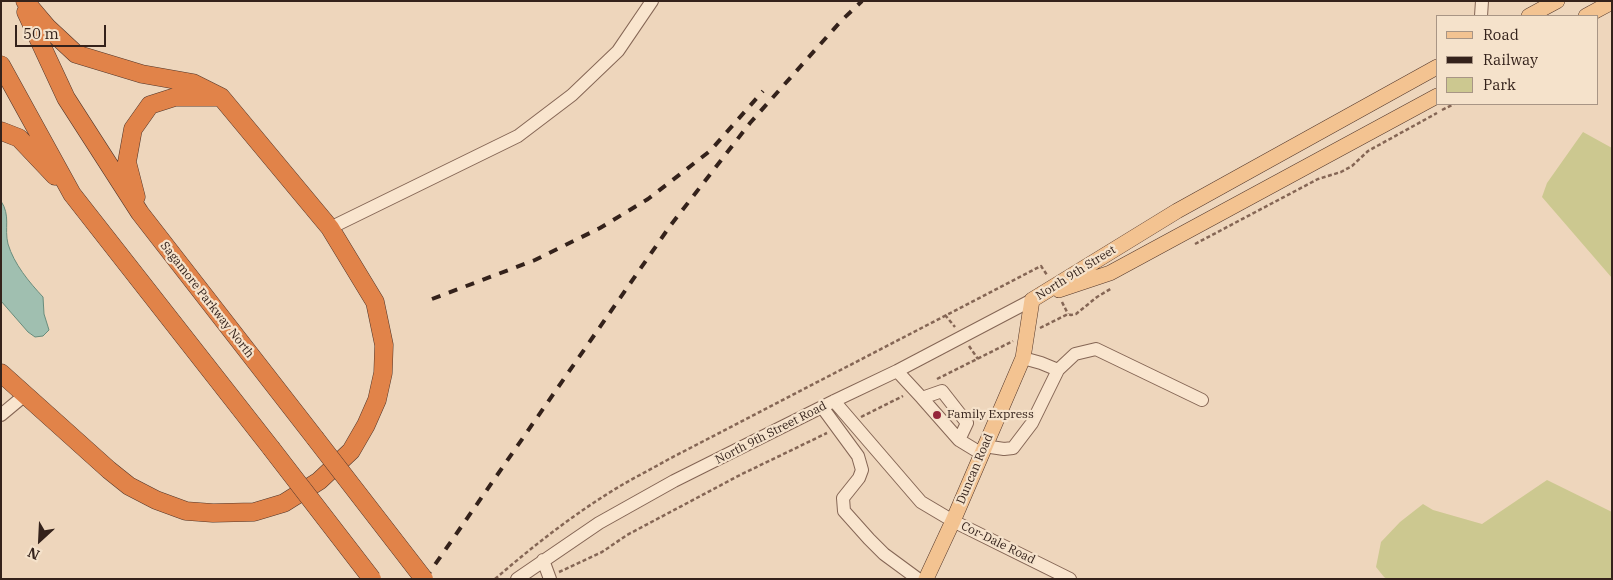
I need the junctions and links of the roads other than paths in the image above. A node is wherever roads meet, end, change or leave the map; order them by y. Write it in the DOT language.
graph roads {
  1 [pos="21,1"];
  2 [pos="25,1"];
  3 [pos="652,1"];
  4 [pos="1482,1"];
  5 [pos="1557,1"];
  6 [pos="1607,6"];
  7 [pos="1481,15"];
  8 [pos="1531,15"];
  9 [pos="1588,15"];
  10 [pos="1,65"];
  11 [pos="1436,68"];
  12 [pos="222,96"];
  13 [pos="1436,97"];
  14 [pos="1,131"];
  15 [pos="72,194"];
  16 [pos="140,213"];
  17 [pos="330,228"];
  18 [pos="1032,300"];
  19 [pos="1023,358"];
  20 [pos="1058,370"];
  21 [pos="897,371"];
  22 [pos="1,373"];
  23 [pos="918,394"];
  24 [pos="26,395"];
  25 [pos="834,400"];
  26 [pos="1202,400"];
  27 [pos="822,407"];
  28 [pos="1,415"];
  29 [pos="959,440"];
  30 [pos="983,450"];
  31 [pos="953,521"];
  32 [pos="543,560"];
  33 [pos="550,578"];
  34 [pos="372,579"];
  35 [pos="424,579"];
  36 [pos="517,579"];
  37 [pos="918,579"];
  38 [pos="926,579"];
  39 [pos="1070,579"];
  1 -- 16 [label="highway, Sagamore Parkway North"];
  2 -- 12 [label="highway"];
  3 -- 17 [label="street"];
  4 -- 7 [label="street"];
  5 -- 8 [label="main road"];
  6 -- 9 [label="main road"];
  10 -- 15 [label="highway"];
  11 -- 18 [label="main road, North 9th Street"];
  12 -- 16 [label="highway"];
  12 -- 17 [label="highway"];
  13 -- 18 [label="main road, North 9th Street"];
  14 -- 15 [label="highway"];
  15 -- 34 [label="highway, bridge"];
  16 -- 35 [label="highway, Sagamore Parkway North, bridge"];
  17 -- 24 [label="highway"];
  18 -- 19 [label="main road, Duncan Road"];
  18 -- 21 [label="street, North 9th Street Road"];
  19 -- 20 [label="street"];
  19 -- 30 [label="main road, Duncan Road"];
  20 -- 26 [label="street"];
  20 -- 30 [label="street"];
  21 -- 23 [label="street"];
  21 -- 25 [label="street, North 9th Street Road"];
  22 -- 24 [label="highway"];
  23 -- 29 [label="street"];
  23 -- 29 [label="street"];
  24 -- 28 [label="street"];
  25 -- 27 [label="street, North 9th Street Road"];
  25 -- 31 [label="street, Cor-Dale Road"];
  27 -- 32 [label="street, North 9th Street Road"];
  27 -- 37 [label="street"];
  29 -- 30 [label="street"];
  30 -- 31 [label="main road, Duncan Road"];
  31 -- 38 [label="main road, Duncan Road"];
  31 -- 39 [label="street, Cor-Dale Road"];
  32 -- 33 [label="street"];
  32 -- 36 [label="street, North 9th Street Road"];
}
